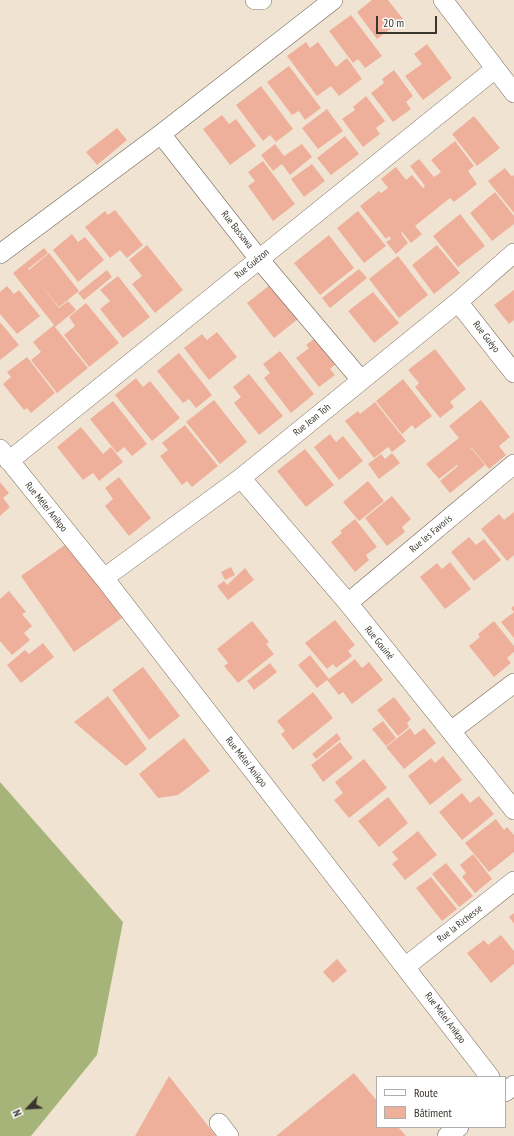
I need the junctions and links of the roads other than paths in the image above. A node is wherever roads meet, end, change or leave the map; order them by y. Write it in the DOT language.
graph roads {
  1 [pos="255,0"];
  2 [pos="262,0"];
  3 [pos="333,0"];
  4 [pos="443,0"];
  5 [pos="495,69"];
  6 [pos="514,93"];
  7 [pos="162,134"];
  8 [pos="514,253"];
  9 [pos="0,254"];
  10 [pos="259,259"];
  11 [pos="458,302"];
  12 [pos="514,373"];
  13 [pos="361,380"];
  14 [pos="5,455"];
  15 [pos="514,464"];
  16 [pos="241,478"];
  17 [pos="104,578"];
  18 [pos="348,603"];
  19 [pos="514,683"];
  20 [pos="451,731"];
  21 [pos="514,810"];
  22 [pos="514,881"];
  23 [pos="405,967"];
  24 [pos="489,1076"];
  25 [pos="514,1085"];
  26 [pos="506,1091"];
  1 -- 2 [label="street"];
  3 -- 7 [label="street"];
  4 -- 5 [label="street"];
  5 -- 6 [label="street"];
  5 -- 10 [label="street, Rue Guézon"];
  7 -- 9 [label="street"];
  7 -- 10 [label="street, Rue Bassawa"];
  8 -- 11 [label="street, Rue Jean Toh"];
  10 -- 13 [label="street, Rue Bassawa"];
  10 -- 14 [label="street, Rue Guézon"];
  11 -- 12 [label="street, Rue Guéyo"];
  11 -- 13 [label="street, Rue Jean Toh"];
  13 -- 16 [label="street, Rue Jean Toh"];
  14 -- 17 [label="street, Rue Mélei Anikpo"];
  15 -- 18 [label="street, Rue les Favoris"];
  16 -- 17 [label="street, Rue Jean Toh"];
  16 -- 18 [label="street, Rue Gouiné"];
  17 -- 23 [label="street, Rue Mélei Anikpo"];
  18 -- 20 [label="street, Rue Gouiné"];
  19 -- 20 [label="street"];
  20 -- 21 [label="street, Rue Gouiné"];
  22 -- 23 [label="street, Rue la Richesse"];
  23 -- 24 [label="street, Rue Mélei Anikpo"];
  25 -- 26 [label="street"];
}
